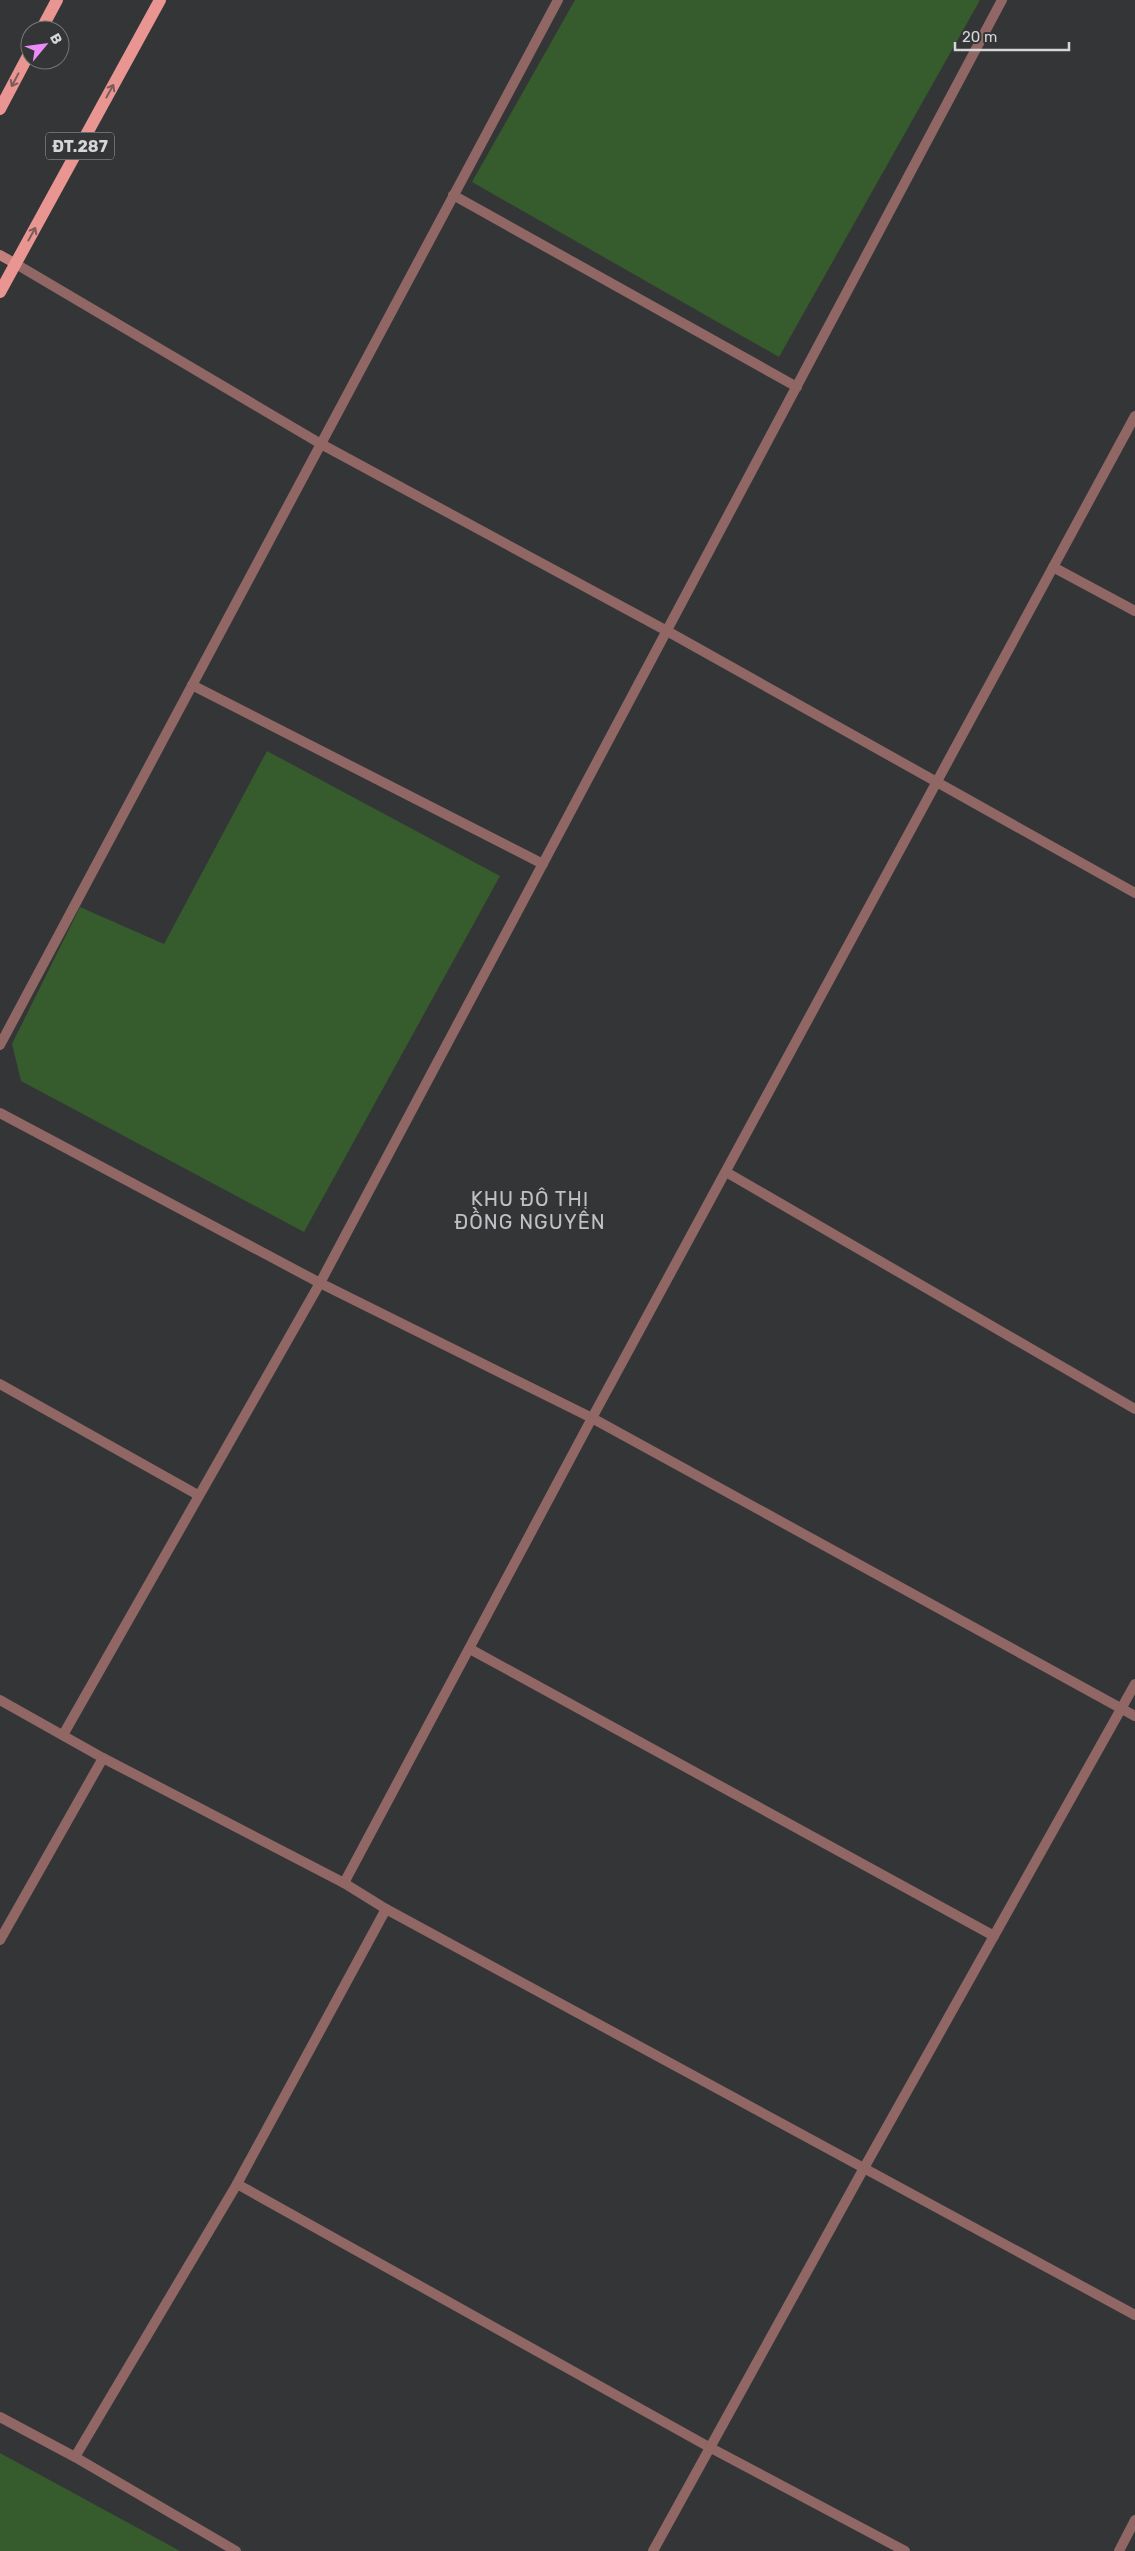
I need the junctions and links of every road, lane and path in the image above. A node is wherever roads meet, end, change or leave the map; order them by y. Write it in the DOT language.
graph roads {
  1 [pos="57,0"];
  2 [pos="160,0"];
  3 [pos="556,0"];
  4 [pos="1002,0"];
  5 [pos="47,20"];
  6 [pos="21,70"];
  7 [pos="0,109"];
  8 [pos="453,195"];
  9 [pos="0,255"];
  10 [pos="16,264"];
  11 [pos="0,292"];
  12 [pos="797,387"];
  13 [pos="1135,416"];
  14 [pos="321,444"];
  15 [pos="1053,567"];
  16 [pos="1135,611"];
  17 [pos="667,630"];
  18 [pos="192,685"];
  19 [pos="937,781"];
  20 [pos="543,864"];
  21 [pos="1135,893"];
  22 [pos="0,1045"];
  23 [pos="0,1113"];
  24 [pos="726,1172"];
  25 [pos="320,1283"];
  26 [pos="0,1384"];
  27 [pos="1135,1409"];
  28 [pos="592,1418"];
  29 [pos="198,1495"];
  30 [pos="470,1649"];
  31 [pos="1135,1684"];
  32 [pos="0,1700"];
  33 [pos="1121,1709"];
  34 [pos="1135,1716"];
  35 [pos="63,1735"];
  36 [pos="103,1758"];
  37 [pos="344,1884"];
  38 [pos="386,1909"];
  39 [pos="994,1936"];
  40 [pos="0,1940"];
  41 [pos="864,2168"];
  42 [pos="237,2184"];
  43 [pos="1135,2315"];
  44 [pos="0,2417"];
  45 [pos="709,2447"];
  46 [pos="75,2456"];
  47 [pos="1135,2520"];
  48 [pos="236,2551"];
  49 [pos="653,2551"];
  50 [pos="905,2551"];
  51 [pos="1119,2551"];
  1 -- 5 [label="main road"];
  10 -- 2 [label="main road, ĐT.287, one-way"];
  3 -- 8 [label="street"];
  4 -- 12 [label="street"];
  6 -- 7 [label="main road, one-way"];
  8 -- 12 [label="street"];
  8 -- 14 [label="street"];
  9 -- 10 [label="main road"];
  10 -- 11 [label="main road, ĐT.287"];
  10 -- 14 [label="street"];
  12 -- 17 [label="street"];
  13 -- 15 [label="street"];
  14 -- 17 [label="street"];
  14 -- 18 [label="street"];
  15 -- 16 [label="street"];
  15 -- 19 [label="street"];
  17 -- 19 [label="street"];
  17 -- 20 [label="street"];
  18 -- 20 [label="street"];
  18 -- 22 [label="street"];
  19 -- 21 [label="street"];
  19 -- 24 [label="street"];
  20 -- 25 [label="street"];
  23 -- 25 [label="street"];
  24 -- 27 [label="street"];
  24 -- 28 [label="street"];
  25 -- 28 [label="street"];
  25 -- 29 [label="street"];
  26 -- 29 [label="street"];
  28 -- 30 [label="street"];
  28 -- 33 [label="street"];
  29 -- 35 [label="street"];
  30 -- 37 [label="street"];
  30 -- 39 [label="street"];
  31 -- 33 [label="street"];
  32 -- 35 [label="street"];
  33 -- 34 [label="street"];
  33 -- 39 [label="street"];
  35 -- 36 [label="street"];
  36 -- 37 [label="street"];
  36 -- 40 [label="street"];
  37 -- 38 [label="street"];
  38 -- 41 [label="street"];
  38 -- 42 [label="street"];
  39 -- 41 [label="street"];
  41 -- 43 [label="street"];
  41 -- 45 [label="street"];
  42 -- 45 [label="street"];
  42 -- 46 [label="street"];
  44 -- 46 [label="street"];
  45 -- 49 [label="street"];
  45 -- 50 [label="street"];
  46 -- 48 [label="street"];
  47 -- 51 [label="street"];
}
